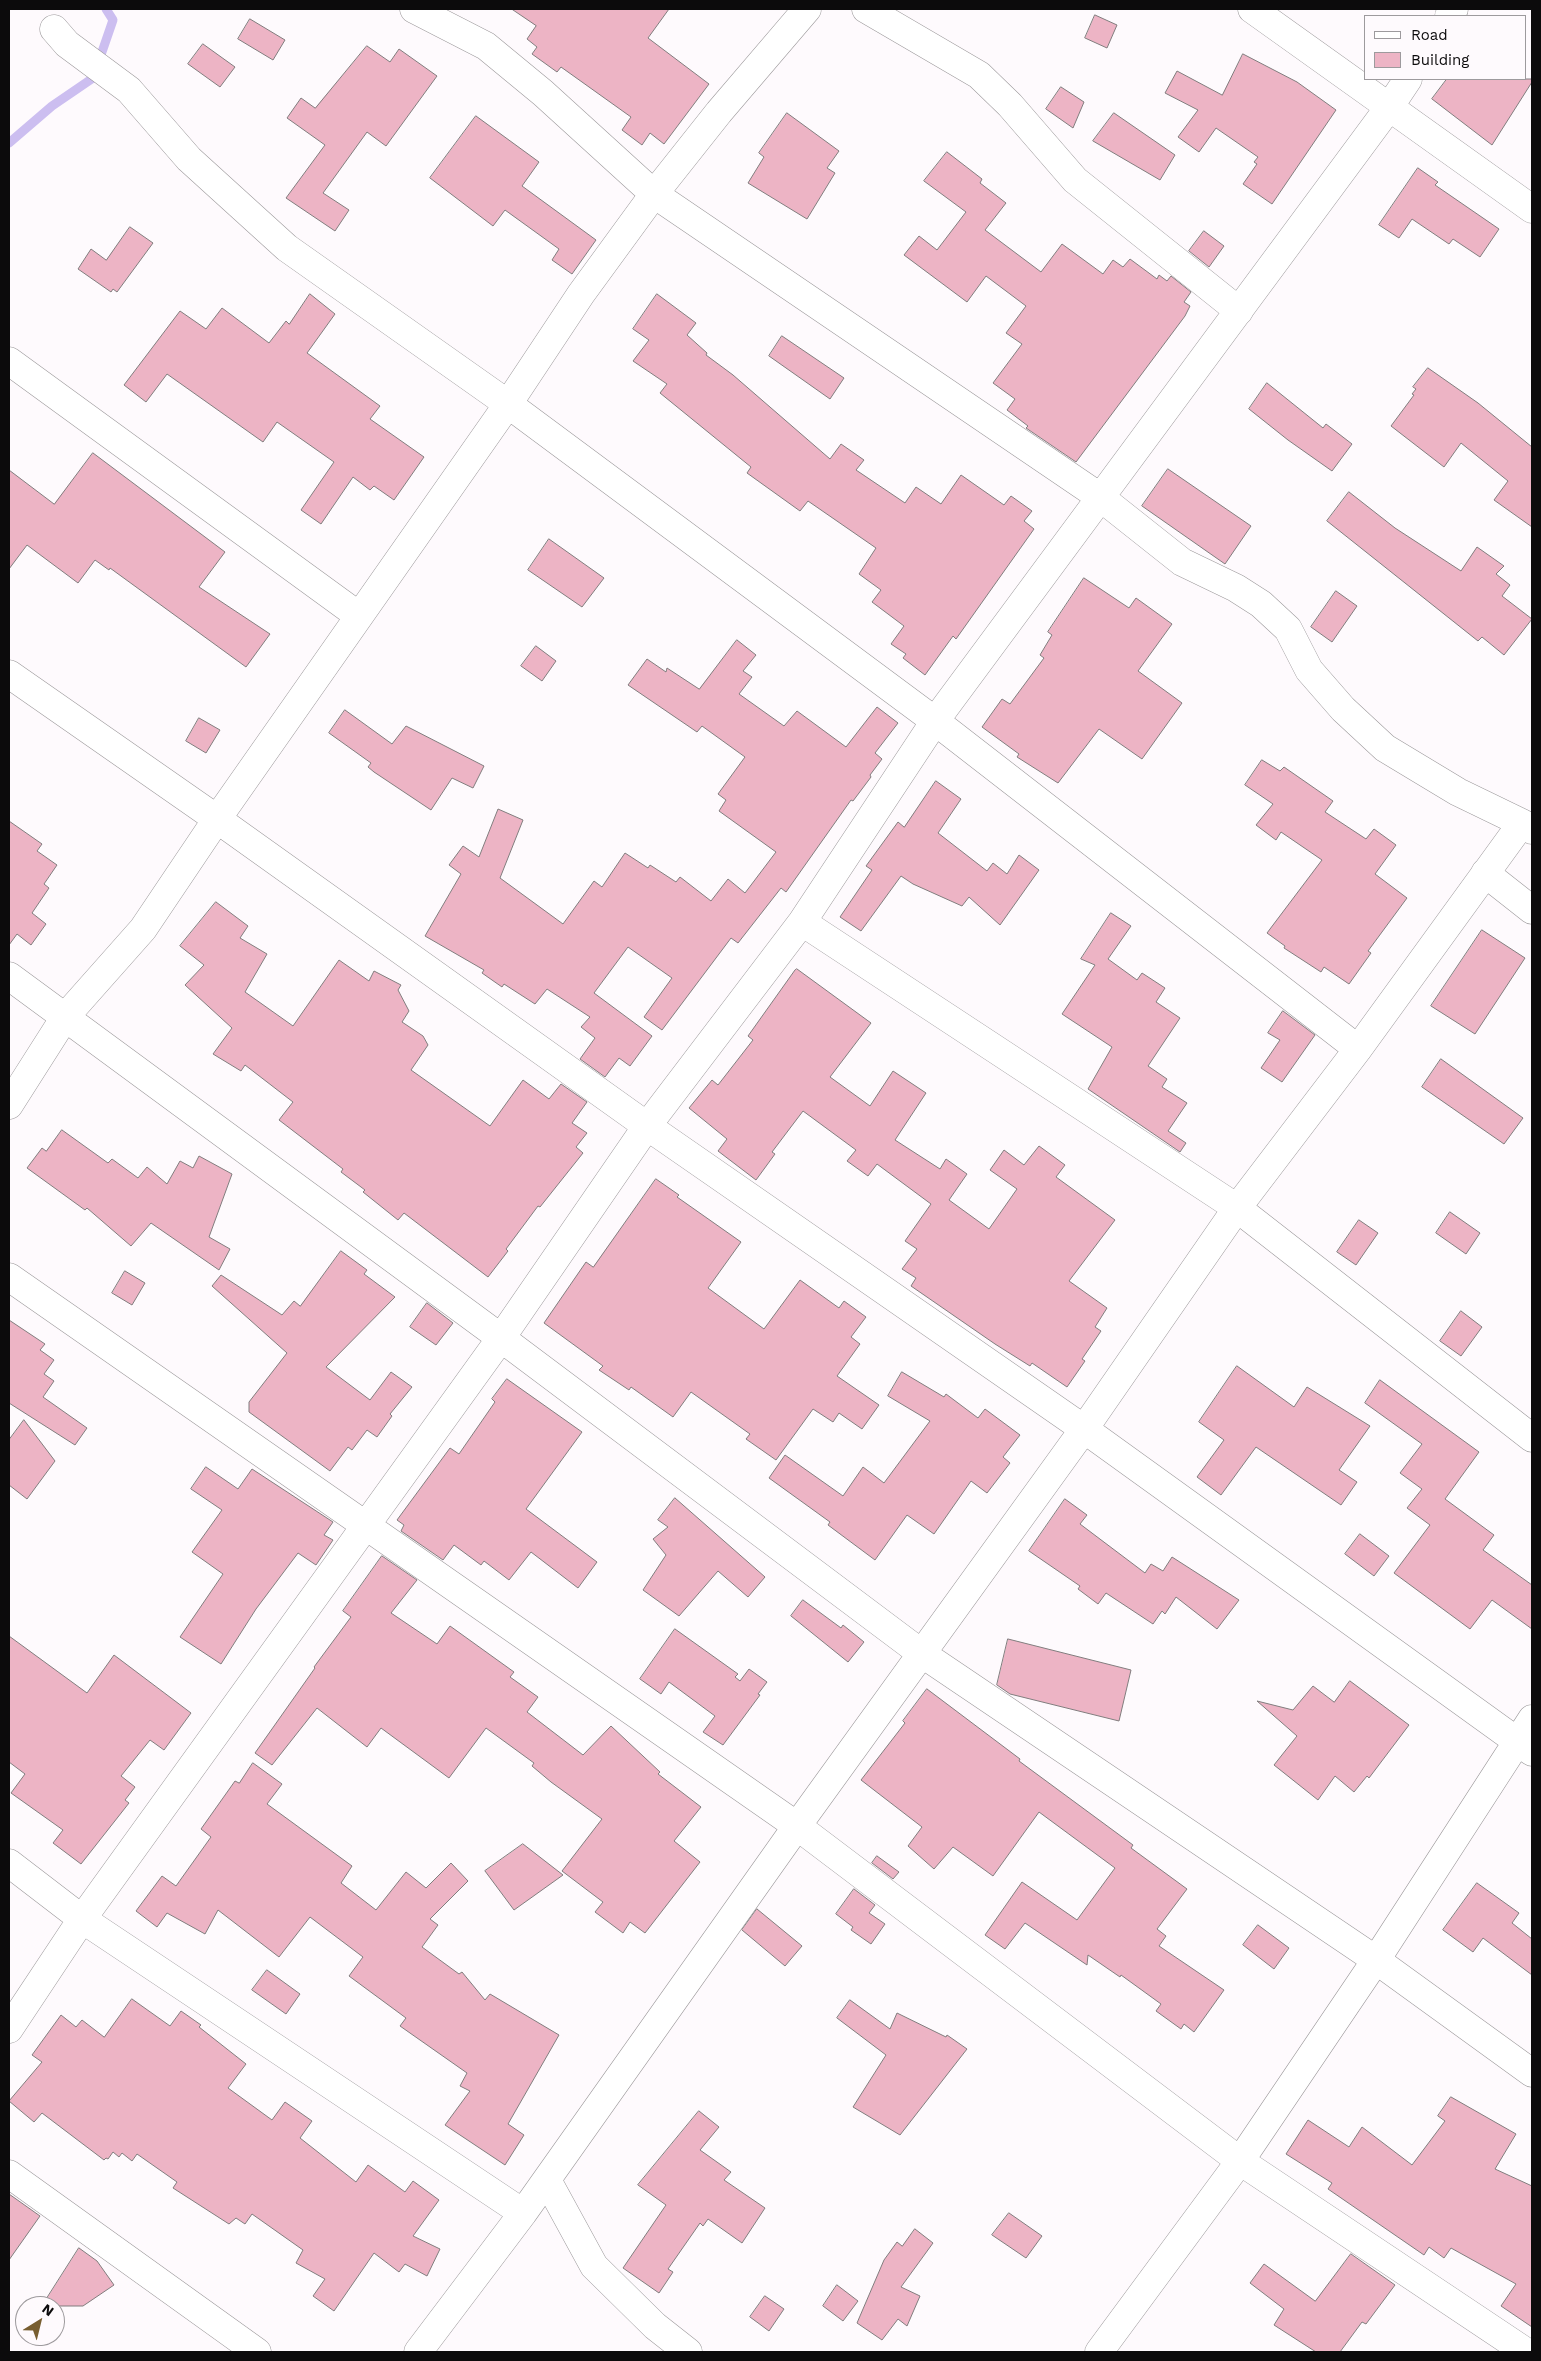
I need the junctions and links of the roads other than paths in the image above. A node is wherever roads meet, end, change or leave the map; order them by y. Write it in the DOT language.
graph roads {
  1 [pos="414,9"];
  2 [pos="807,9"];
  3 [pos="866,9"];
  4 [pos="1252,9"];
  5 [pos="54,29"];
  6 [pos="1407,80"];
  7 [pos="1390,106"];
  8 [pos="654,194"];
  9 [pos="1532,209"];
  10 [pos="1238,311"];
  11 [pos="9,361"];
  12 [pos="508,404"];
  13 [pos="1100,497"];
  14 [pos="359,616"];
  15 [pos="9,674"];
  16 [pos="935,720"];
  17 [pos="217,819"];
  18 [pos="1527,827"];
  19 [pos="1485,873"];
  20 [pos="1532,910"];
  21 [pos="802,922"];
  22 [pos="9,976"];
  23 [pos="65,1017"];
  24 [pos="1358,1049"];
  25 [pos="9,1105"];
  26 [pos="647,1126"];
  27 [pos="1237,1208"];
  28 [pos="9,1277"];
  29 [pos="501,1338"];
  30 [pos="1084,1429"];
  31 [pos="1532,1438"];
  32 [pos="366,1526"];
  33 [pos="922,1653"];
  34 [pos="1532,1719"];
  35 [pos="1524,1746"];
  36 [pos="796,1826"];
  37 [pos="9,1863"];
  38 [pos="82,1920"];
  39 [pos="1376,1960"];
  40 [pos="9,2029"];
  41 [pos="1532,2072"];
  42 [pos="1240,2162"];
  43 [pos="9,2174"];
  44 [pos="546,2180"];
  45 [pos="523,2213"];
  46 [pos="257,2352"];
  47 [pos="418,2352"];
  48 [pos="688,2352"];
  49 [pos="1099,2352"];
  50 [pos="1526,2352"];
  1 -- 8 [label="street"];
  2 -- 8 [label="street"];
  3 -- 10 [label="street"];
  4 -- 7 [label="street"];
  5 -- 12 [label="street"];
  6 -- 7 [label="street"];
  7 -- 9 [label="street"];
  7 -- 10 [label="street"];
  8 -- 12 [label="street"];
  8 -- 13 [label="street"];
  10 -- 13 [label="street"];
  11 -- 14 [label="street"];
  12 -- 14 [label="street"];
  12 -- 16 [label="street"];
  13 -- 16 [label="street"];
  13 -- 18 [label="street"];
  14 -- 17 [label="street"];
  15 -- 17 [label="street"];
  16 -- 21 [label="street"];
  16 -- 24 [label="street"];
  17 -- 23 [label="street"];
  17 -- 26 [label="street"];
  18 -- 19 [label="street"];
  19 -- 20 [label="street"];
  19 -- 24 [label="street"];
  21 -- 26 [label="street"];
  21 -- 27 [label="street"];
  22 -- 23 [label="street"];
  23 -- 25 [label="street"];
  23 -- 29 [label="street"];
  24 -- 27 [label="street"];
  26 -- 29 [label="street"];
  26 -- 30 [label="street"];
  27 -- 30 [label="street"];
  27 -- 31 [label="street"];
  28 -- 32 [label="street"];
  29 -- 32 [label="street"];
  29 -- 33 [label="street"];
  30 -- 33 [label="street"];
  30 -- 35 [label="street"];
  32 -- 36 [label="street"];
  32 -- 38 [label="street"];
  33 -- 36 [label="street"];
  33 -- 39 [label="street"];
  34 -- 35 [label="street"];
  35 -- 39 [label="street"];
  36 -- 42 [label="street"];
  36 -- 44 [label="street"];
  37 -- 38 [label="street"];
  38 -- 40 [label="street"];
  38 -- 45 [label="street"];
  39 -- 41 [label="street"];
  39 -- 42 [label="street"];
  42 -- 49 [label="street"];
  42 -- 50 [label="street"];
  43 -- 46 [label="street"];
  44 -- 45 [label="street"];
  44 -- 48 [label="street"];
  45 -- 47 [label="street"];
}
